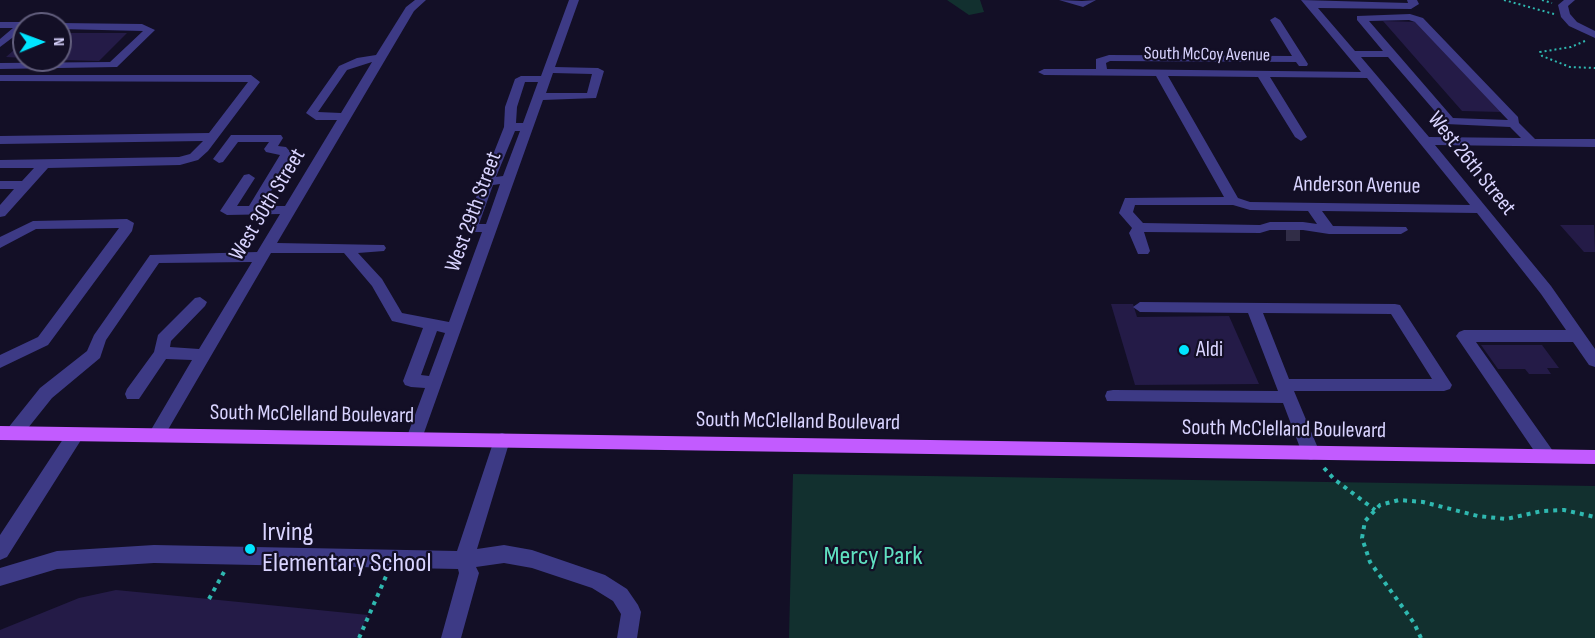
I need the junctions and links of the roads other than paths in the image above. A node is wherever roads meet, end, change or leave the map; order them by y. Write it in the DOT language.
graph roads {
  1 [pos="421,0"];
  2 [pos="574,0"];
  3 [pos="1064,0"];
  4 [pos="1091,0"];
  5 [pos="1412,0"];
  6 [pos="1570,0"];
  7 [pos="1309,3"];
  8 [pos="1349,3"];
  9 [pos="1275,20"];
  10 [pos="72,26"];
  11 [pos="12,34"];
  12 [pos="1594,35"];
  13 [pos="0,44"];
  14 [pos="1353,54"];
  15 [pos="1391,54"];
  16 [pos="380,58"];
  17 [pos="1299,59"];
  18 [pos="72,65"];
  19 [pos="1044,72"];
  20 [pos="1102,72"];
  21 [pos="1160,73"];
  22 [pos="1262,74"];
  23 [pos="547,75"];
  24 [pos="1309,75"];
  25 [pos="1371,75"];
  26 [pos="0,78"];
  27 [pos="538,97"];
  28 [pos="345,117"];
  29 [pos="1513,124"];
  30 [pos="510,127"];
  31 [pos="528,127"];
  32 [pos="212,137"];
  33 [pos="1301,137"];
  34 [pos="0,140"];
  35 [pos="1426,141"];
  36 [pos="1531,142"];
  37 [pos="1595,143"];
  38 [pos="219,159"];
  39 [pos="0,164"];
  40 [pos="44,164"];
  41 [pos="249,178"];
  42 [pos="488,180"];
  43 [pos="508,180"];
  44 [pos="0,185"];
  45 [pos="25,185"];
  46 [pos="1233,201"];
  47 [pos="1312,207"];
  48 [pos="1481,209"];
  49 [pos="253,210"];
  50 [pos="289,210"];
  51 [pos="0,213"];
  52 [pos="1139,227"];
  53 [pos="491,228"];
  54 [pos="1260,229"];
  55 [pos="1401,230"];
  56 [pos="1316,231"];
  57 [pos="1286,234"];
  58 [pos="0,243"];
  59 [pos="349,248"];
  60 [pos="379,248"];
  61 [pos="1143,251"];
  62 [pos="264,252"];
  63 [pos="200,302"];
  64 [pos="1140,307"];
  65 [pos="1253,308"];
  66 [pos="432,324"];
  67 [pos="454,329"];
  68 [pos="1577,336"];
  69 [pos="162,352"];
  70 [pos="204,355"];
  71 [pos="1595,361"];
  72 [pos="0,362"];
  73 [pos="435,382"];
  74 [pos="1286,391"];
  75 [pos="134,394"];
  76 [pos="1113,396"];
  77 [pos="7,433"];
  78 [pos="75,435"];
  79 [pos="156,435"];
  80 [pos="414,439"];
  81 [pos="502,440"];
  82 [pos="1311,453"];
  83 [pos="1547,456"];
  84 [pos="1595,457"];
  85 [pos="0,551"];
  86 [pos="464,560"];
  87 [pos="0,577"];
  88 [pos="451,638"];
  89 [pos="627,638"];
  1 -- 16 [label="street, West 30th Street"];
  2 -- 23 [label="street, West 29th Street"];
  3 -- 4 [label="street"];
  5 -- 8 [label="street"];
  6 -- 12 [label="street"];
  7 -- 8 [label="street"];
  7 -- 14 [label="street, West 26th Street"];
  9 -- 17 [label="street"];
  10 -- 18 [label="street"];
  11 -- 13 [label="street"];
  14 -- 15 [label="street"];
  14 -- 25 [label="street, West 26th Street"];
  15 -- 29 [label="street"];
  15 -- 29 [label="street"];
  16 -- 28 [label="street, West 30th Street"];
  16 -- 28 [label="street"];
  17 -- 20 [label="street"];
  17 -- 24 [label="street"];
  19 -- 20 [label="street, South McCoy Avenue"];
  20 -- 21 [label="street, South McCoy Avenue"];
  21 -- 22 [label="street, South McCoy Avenue"];
  21 -- 46 [label="street"];
  22 -- 24 [label="street, South McCoy Avenue"];
  22 -- 33 [label="street"];
  23 -- 27 [label="street, West 29th Street"];
  23 -- 27 [label="street"];
  23 -- 30 [label="street"];
  24 -- 25 [label="street, South McCoy Avenue"];
  25 -- 35 [label="street, West 26th Street"];
  26 -- 32 [label="street"];
  27 -- 31 [label="street, West 29th Street"];
  28 -- 50 [label="street, West 30th Street"];
  29 -- 36 [label="street"];
  30 -- 31 [label="street"];
  30 -- 42 [label="street"];
  31 -- 43 [label="street, West 29th Street"];
  32 -- 34 [label="street"];
  32 -- 40 [label="street"];
  35 -- 36 [label="street"];
  35 -- 48 [label="street, West 26th Street"];
  36 -- 37 [label="street"];
  38 -- 49 [label="street"];
  39 -- 40 [label="street"];
  40 -- 45 [label="street"];
  41 -- 49 [label="street"];
  42 -- 43 [label="street"];
  42 -- 53 [label="street"];
  43 -- 53 [label="street, West 29th Street"];
  44 -- 45 [label="street"];
  45 -- 51 [label="street"];
  46 -- 47 [label="street, Anderson Avenue"];
  46 -- 52 [label="street, Anderson Avenue"];
  47 -- 48 [label="street, Anderson Avenue"];
  47 -- 56 [label="street"];
  48 -- 68 [label="street, West 26th Street"];
  49 -- 50 [label="street"];
  50 -- 62 [label="street, West 30th Street"];
  52 -- 54 [label="street"];
  52 -- 61 [label="street"];
  53 -- 67 [label="street, West 29th Street"];
  54 -- 56 [label="street"];
  54 -- 57 [label="street"];
  55 -- 56 [label="street"];
  58 -- 72 [label="street"];
  59 -- 60 [label="street"];
  59 -- 62 [label="street"];
  59 -- 66 [label="street"];
  62 -- 70 [label="street, West 30th Street"];
  62 -- 77 [label="street"];
  63 -- 69 [label="street"];
  64 -- 65 [label="street"];
  65 -- 74 [label="street"];
  65 -- 74 [label="street"];
  66 -- 67 [label="street"];
  66 -- 73 [label="street"];
  67 -- 73 [label="street, West 29th Street"];
  68 -- 71 [label="street, West 26th Street"];
  68 -- 83 [label="street"];
  69 -- 70 [label="street"];
  69 -- 75 [label="street"];
  70 -- 79 [label="street, West 30th Street"];
  73 -- 80 [label="street, West 29th Street"];
  74 -- 76 [label="street"];
  74 -- 82 [label="street"];
  77 -- 78 [label="main road, South McClelland Boulevard"];
  78 -- 79 [label="main road, South McClelland Boulevard"];
  78 -- 85 [label="street"];
  79 -- 80 [label="main road, South McClelland Boulevard"];
  80 -- 81 [label="main road, South McClelland Boulevard"];
  81 -- 82 [label="main road, South McClelland Boulevard"];
  81 -- 86 [label="street"];
  82 -- 83 [label="main road, South McClelland Boulevard"];
  83 -- 84 [label="main road, South McClelland Boulevard"];
  86 -- 87 [label="street"];
  86 -- 88 [label="street"];
  86 -- 89 [label="street"];
}
